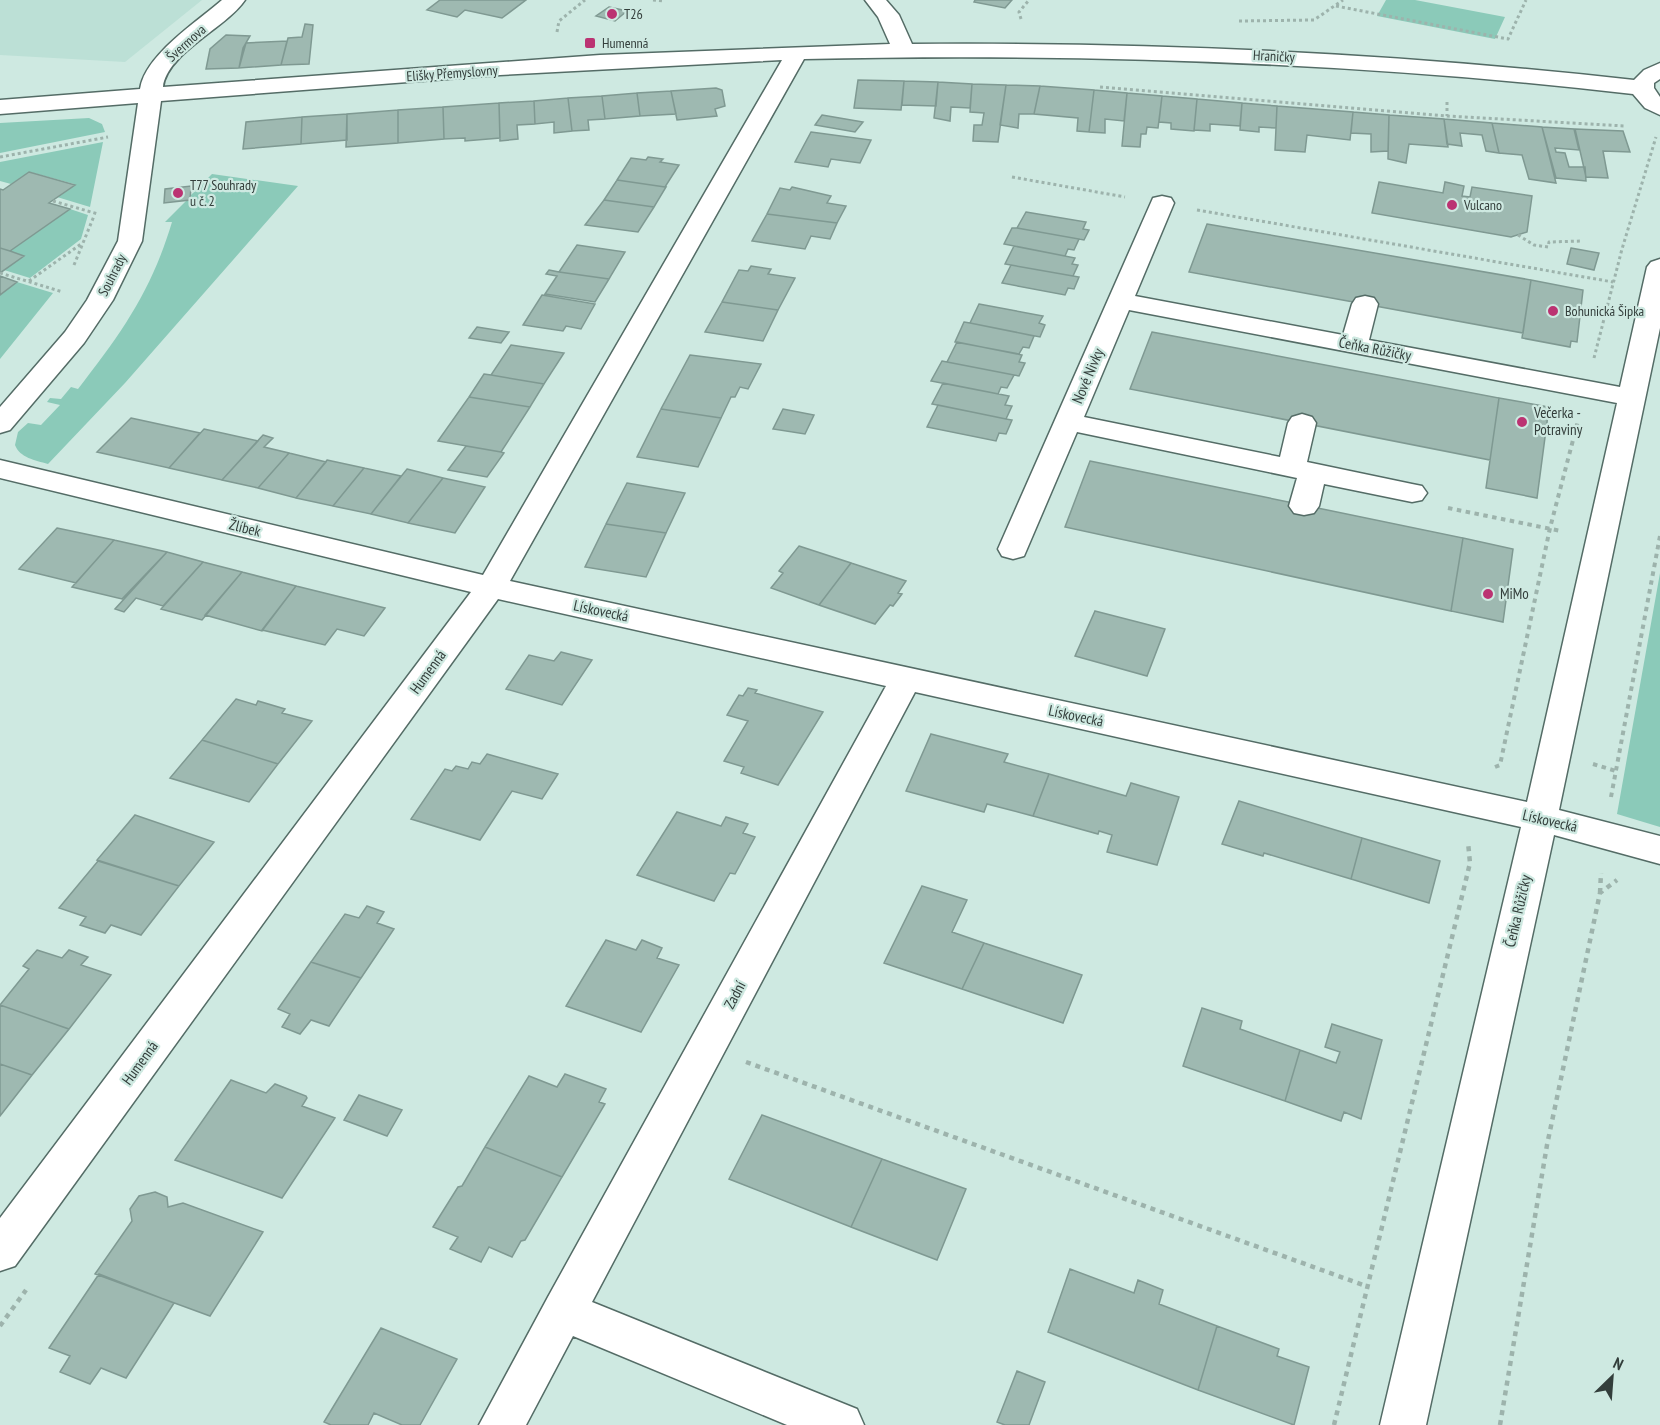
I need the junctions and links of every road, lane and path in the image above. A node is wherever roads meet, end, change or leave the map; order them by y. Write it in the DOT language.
graph roads {
  1 [pos="235,0"];
  2 [pos="585,0"];
  3 [pos="653,0"];
  4 [pos="875,0"];
  5 [pos="1029,0"];
  6 [pos="1526,0"];
  7 [pos="664,2"];
  8 [pos="1335,6"];
  9 [pos="1019,12"];
  10 [pos="559,21"];
  11 [pos="904,51"];
  12 [pos="797,53"];
  13 [pos="1660,69"];
  14 [pos="1098,87"];
  15 [pos="1642,88"];
  16 [pos="151,95"];
  17 [pos="0,107"];
  18 [pos="1660,108"];
  19 [pos="1632,126"];
  20 [pos="1657,134"];
  21 [pos="111,136"];
  22 [pos="74,143"];
  23 [pos="109,147"];
  24 [pos="0,157"];
  25 [pos="1012,177"];
  26 [pos="97,203"];
  27 [pos="1161,203"];
  28 [pos="1518,235"];
  29 [pos="1582,241"];
  30 [pos="81,243"];
  31 [pos="1660,267"];
  32 [pos="71,270"];
  33 [pos="0,273"];
  34 [pos="28,282"];
  35 [pos="1613,282"];
  36 [pos="63,284"];
  37 [pos="59,291"];
  38 [pos="54,299"];
  39 [pos="1120,301"];
  40 [pos="1365,304"];
  41 [pos="1354,345"];
  42 [pos="1587,388"];
  43 [pos="1631,397"];
  44 [pos="1069,422"];
  45 [pos="1302,423"];
  46 [pos="0,424"];
  47 [pos="0,469"];
  48 [pos="1302,470"];
  49 [pos="1412,492"];
  50 [pos="1304,506"];
  51 [pos="1550,528"];
  52 [pos="1660,536"];
  53 [pos="1600,540"];
  54 [pos="1013,549"];
  55 [pos="490,587"];
  56 [pos="906,679"];
  57 [pos="1488,771"];
  58 [pos="1539,818"];
  59 [pos="1604,833"];
  60 [pos="1468,838"];
  61 [pos="1660,850"];
  62 [pos="1624,875"];
  63 [pos="1600,893"];
  64 [pos="706,1049"];
  65 [pos="0,1252"];
  66 [pos="1366,1286"];
  67 [pos="28,1287"];
  68 [pos="563,1311"];
  69 [pos="0,1326"];
  70 [pos="502,1425"];
  71 [pos="841,1425"];
  72 [pos="1334,1425"];
  73 [pos="1403,1425"];
  74 [pos="1500,1425"];
  1 -- 16 [label="street, Švermova"];
  2 -- 10 [label="path"];
  3 -- 7 [label="path"];
  4 -- 11 [label="street"];
  5 -- 9 [label="path"];
  6 -- 8 [label="path"];
  11 -- 12 [label="street, Elišky Přemyslovny"];
  11 -- 15 [label="street, Hraničky"];
  12 -- 16 [label="street, Elišky Přemyslovny"];
  12 -- 55 [label="street, Humenná"];
  13 -- 15 [label="street"];
  14 -- 19 [label="path"];
  15 -- 18 [label="street"];
  16 -- 17 [label="street, Elišky Přemyslovny"];
  16 -- 46 [label="street, Souhrady"];
  20 -- 35 [label="path"];
  21 -- 23 [label="path"];
  22 -- 24 [label="path"];
  25 -- 27 [label="path"];
  26 -- 30 [label="path"];
  27 -- 35 [label="path"];
  27 -- 39 [label="street, Nové Nivky"];
  28 -- 29 [label="path"];
  30 -- 32 [label="path"];
  30 -- 34 [label="path"];
  31 -- 43 [label="street, Čeňka Růžičky"];
  33 -- 34 [label="path"];
  34 -- 37 [label="path"];
  35 -- 42 [label="path"];
  36 -- 37 [label="path"];
  37 -- 38 [label="path"];
  39 -- 41 [label="street, Čeňka Růžičky"];
  39 -- 44 [label="street, Nové Nivky"];
  40 -- 41 [label="street"];
  41 -- 42 [label="street, Čeňka Růžičky"];
  42 -- 43 [label="street, Čeňka Růžičky"];
  42 -- 51 [label="path"];
  43 -- 53 [label="street, Čeňka Růžičky"];
  44 -- 48 [label="street"];
  44 -- 54 [label="street, Nové Nivky"];
  45 -- 48 [label="street"];
  47 -- 55 [label="street, Žlíbek"];
  48 -- 49 [label="street"];
  48 -- 50 [label="street"];
  49 -- 51 [label="path"];
  51 -- 53 [label="path"];
  51 -- 57 [label="path"];
  52 -- 59 [label="path"];
  53 -- 58 [label="street, Čeňka Růžičky"];
  55 -- 56 [label="street, Lískovecká"];
  55 -- 65 [label="street, Humenná"];
  56 -- 58 [label="street, Lískovecká"];
  56 -- 64 [label="street, Zadní"];
  58 -- 59 [label="street, Lískovecká"];
  58 -- 73 [label="street, Čeňka Růžičky"];
  59 -- 61 [label="street, Lískovecká"];
  59 -- 63 [label="path"];
  60 -- 66 [label="path"];
  62 -- 63 [label="path"];
  63 -- 74 [label="path"];
  64 -- 66 [label="path"];
  64 -- 68 [label="street, Zadní"];
  66 -- 72 [label="path"];
  67 -- 69 [label="path"];
  68 -- 70 [label="street, Zadní"];
  68 -- 71 [label="street"];
}
